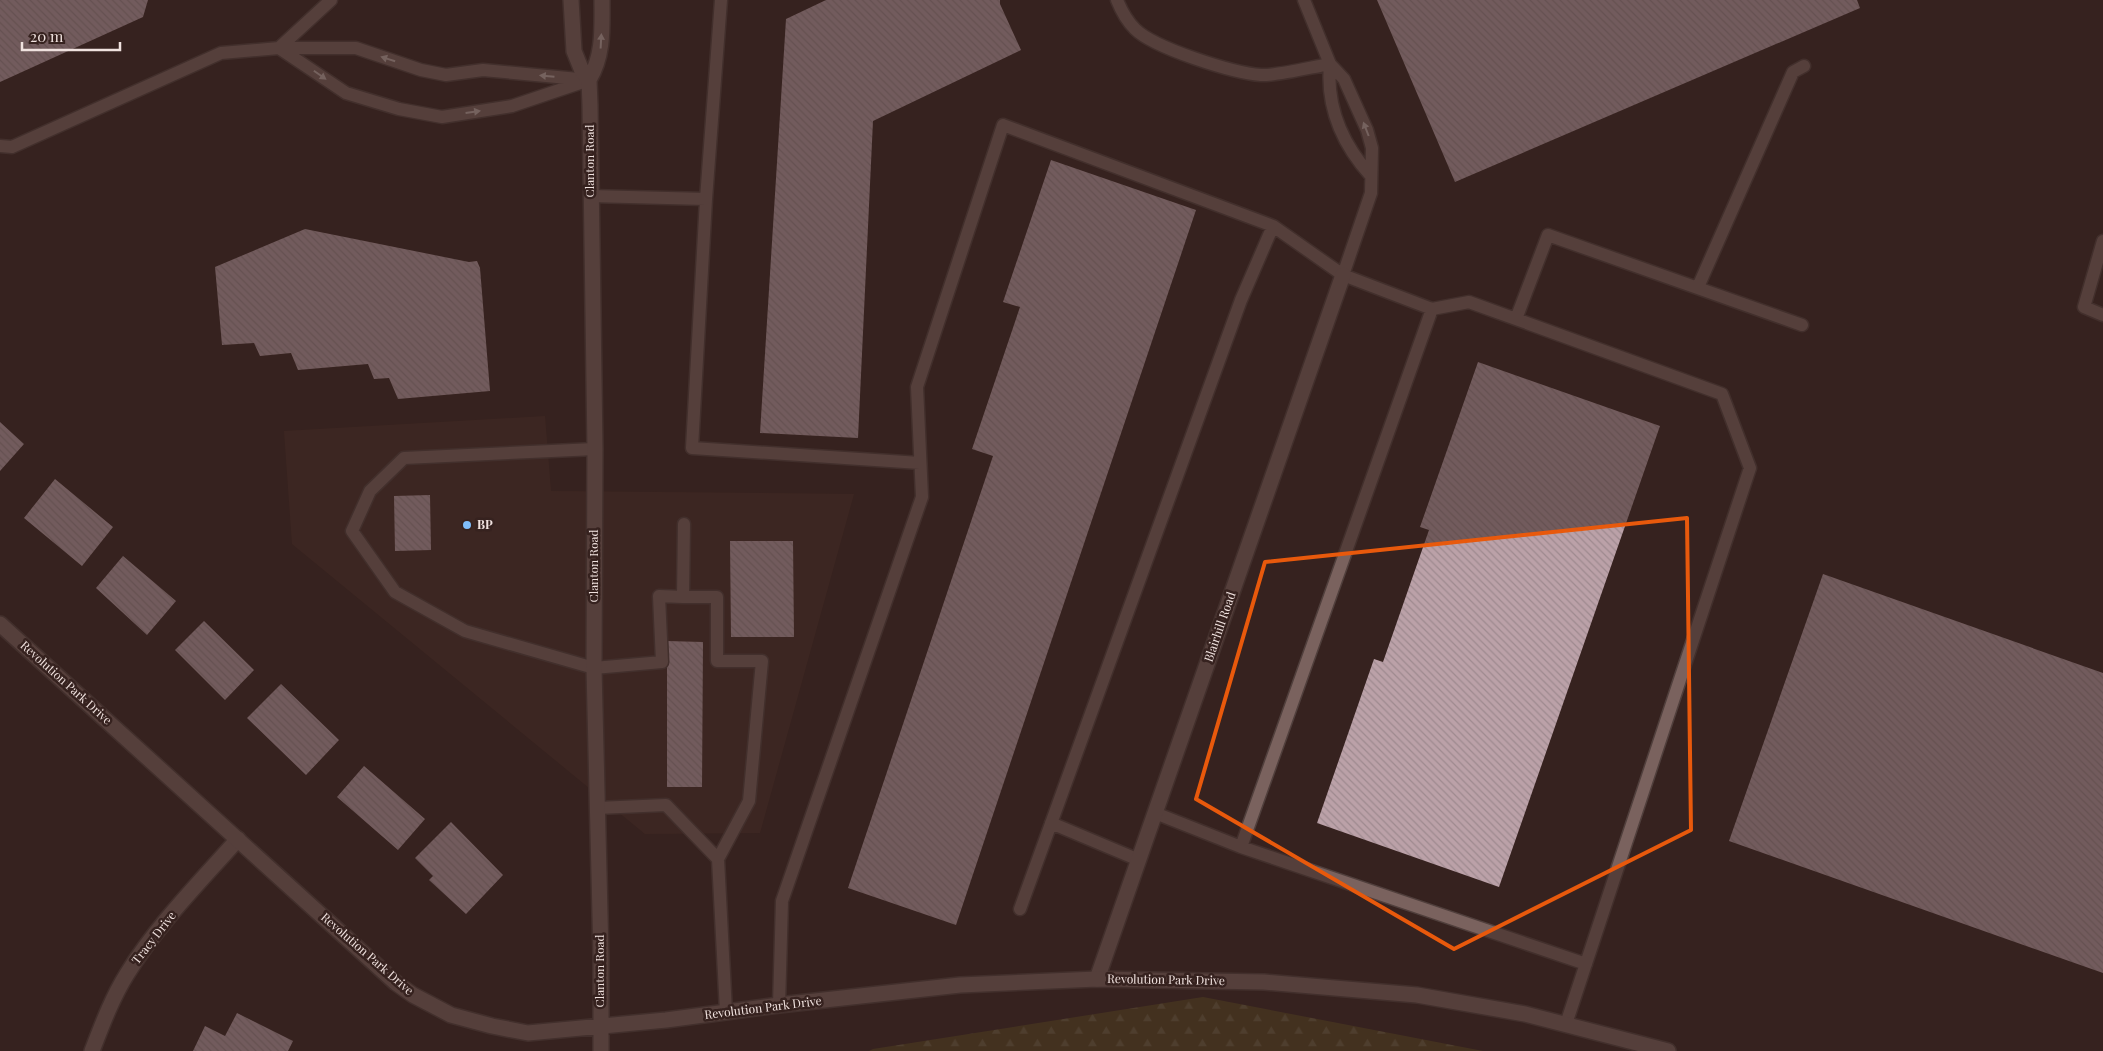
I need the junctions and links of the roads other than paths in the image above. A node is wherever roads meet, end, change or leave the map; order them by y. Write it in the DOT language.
graph roads {
  1 [pos="331,0"];
  2 [pos="572,0"];
  3 [pos="602,0"];
  4 [pos="721,0"];
  5 [pos="1117,0"];
  6 [pos="1304,0"];
  7 [pos="279,48"];
  8 [pos="1330,64"];
  9 [pos="1804,66"];
  10 [pos="589,80"];
  11 [pos="0,146"];
  12 [pos="1370,176"];
  13 [pos="590,196"];
  14 [pos="706,199"];
  15 [pos="1273,226"];
  16 [pos="2103,242"];
  17 [pos="1343,275"];
  18 [pos="1698,287"];
  19 [pos="1432,309"];
  20 [pos="2103,315"];
  21 [pos="1516,319"];
  22 [pos="1802,325"];
  23 [pos="595,449"];
  24 [pos="920,463"];
  25 [pos="684,524"];
  26 [pos="683,597"];
  27 [pos="0,624"];
  28 [pos="594,668"];
  29 [pos="597,808"];
  30 [pos="1155,813"];
  31 [pos="1051,823"];
  32 [pos="238,839"];
  33 [pos="1241,847"];
  34 [pos="718,859"];
  35 [pos="1138,860"];
  36 [pos="1020,909"];
  37 [pos="1586,964"];
  38 [pos="1097,979"];
  39 [pos="779,1005"];
  40 [pos="726,1012"];
  41 [pos="1566,1024"];
  42 [pos="600,1026"];
  43 [pos="92,1051"];
  44 [pos="601,1051"];
  45 [pos="1668,1051"];
  1 -- 7 [label="lane"];
  2 -- 10 [label="street, Clanton Road"];
  10 -- 3 [label="street, Clanton Road, one-way"];
  4 -- 14 [label="lane"];
  5 -- 8 [label="lane"];
  6 -- 8 [label="lane"];
  10 -- 7 [label="lane, one-way"];
  7 -- 10 [label="lane, one-way"];
  7 -- 11 [label="lane"];
  8 -- 12 [label="lane"];
  12 -- 8 [label="lane, one-way"];
  9 -- 18 [label="lane"];
  10 -- 13 [label="street, Clanton Road"];
  12 -- 17 [label="lane"];
  13 -- 14 [label="lane"];
  13 -- 23 [label="street, Clanton Road"];
  14 -- 24 [label="lane"];
  15 -- 17 [label="lane"];
  15 -- 24 [label="lane"];
  15 -- 31 [label="lane"];
  16 -- 20 [label="lane"];
  17 -- 19 [label="lane"];
  17 -- 30 [label="street, Blairhill Road"];
  18 -- 21 [label="lane"];
  18 -- 22 [label="lane"];
  19 -- 21 [label="lane"];
  19 -- 33 [label="lane"];
  21 -- 37 [label="lane"];
  23 -- 28 [label="street, Clanton Road"];
  23 -- 28 [label="lane"];
  24 -- 39 [label="lane"];
  25 -- 26 [label="lane"];
  26 -- 28 [label="lane"];
  26 -- 34 [label="lane"];
  27 -- 32 [label="street, Revolution Park Drive"];
  28 -- 29 [label="street, Clanton Road"];
  29 -- 34 [label="lane"];
  29 -- 42 [label="street, Clanton Road"];
  30 -- 33 [label="lane"];
  30 -- 35 [label="street, Blairhill Road"];
  31 -- 35 [label="lane"];
  31 -- 36 [label="lane"];
  32 -- 42 [label="street, Revolution Park Drive"];
  32 -- 43 [label="street, Tracy Drive"];
  33 -- 37 [label="lane"];
  34 -- 40 [label="lane"];
  35 -- 38 [label="street, Blairhill Road"];
  37 -- 41 [label="lane"];
  38 -- 39 [label="street, Revolution Park Drive"];
  38 -- 41 [label="street, Revolution Park Drive"];
  39 -- 40 [label="street, Revolution Park Drive"];
  40 -- 42 [label="street, Revolution Park Drive"];
  41 -- 45 [label="street, Revolution Park Drive"];
  42 -- 44 [label="street, Clanton Road"];
}
